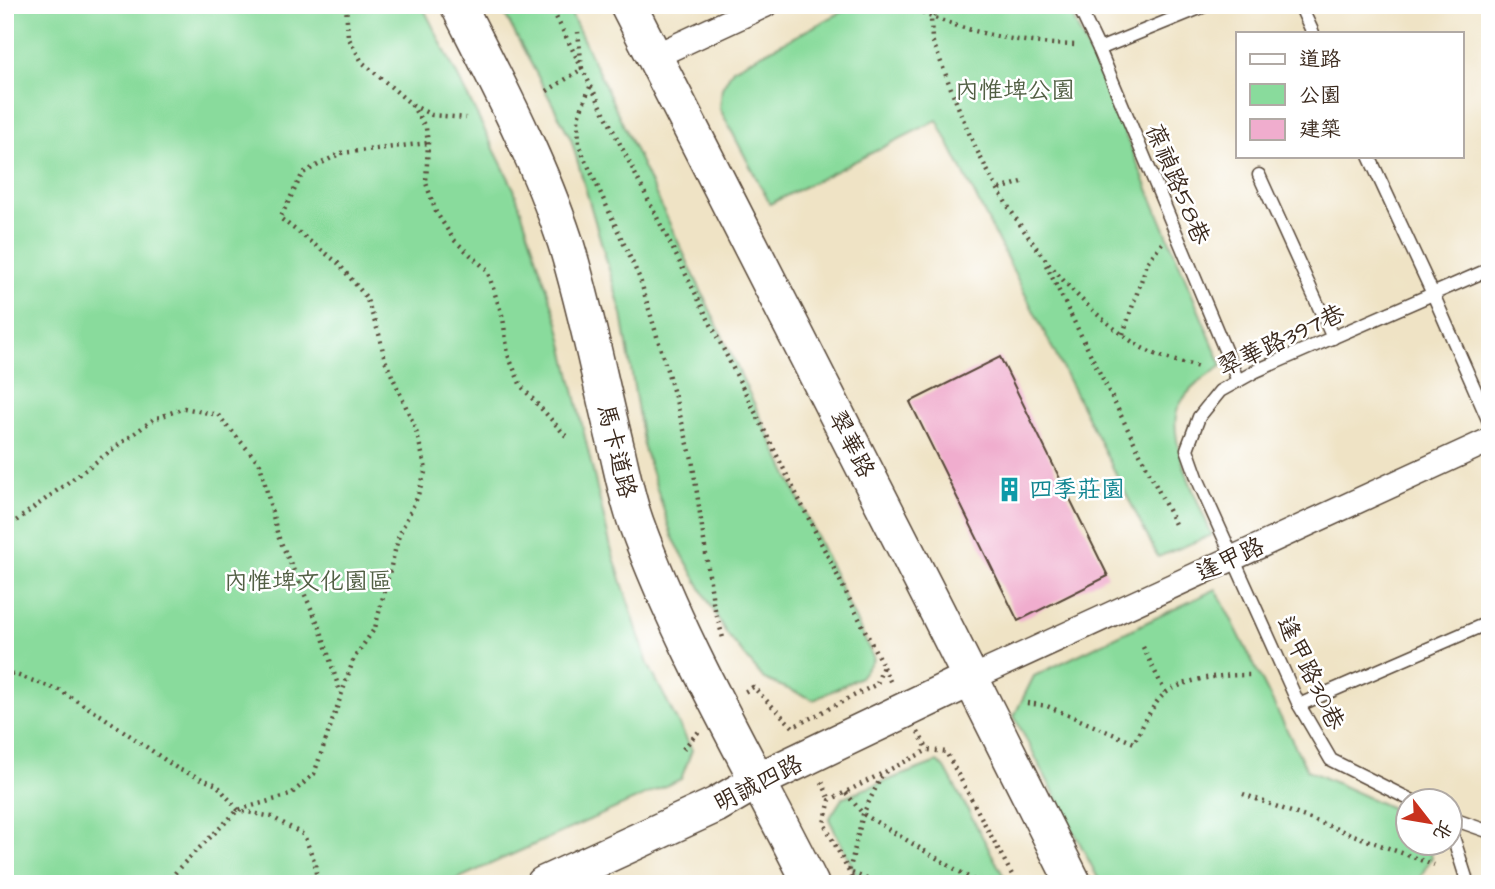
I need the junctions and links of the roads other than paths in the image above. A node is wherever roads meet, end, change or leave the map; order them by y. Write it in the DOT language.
graph roads {
  1 [pos="458,5"];
  2 [pos="628,5"];
  3 [pos="765,5"];
  4 [pos="1078,5"];
  5 [pos="1208,5"];
  6 [pos="1300,5"];
  7 [pos="1312,32"];
  8 [pos="1098,47"];
  9 [pos="655,56"];
  10 [pos="1370,158"];
  11 [pos="1259,175"];
  12 [pos="1490,269"];
  13 [pos="1433,294"];
  14 [pos="1333,338"];
  15 [pos="1238,381"];
  16 [pos="1490,424"];
  17 [pos="1490,440"];
  18 [pos="1232,558"];
  19 [pos="1490,622"];
  20 [pos="970,679"];
  21 [pos="1299,705"];
  22 [pos="757,780"];
  23 [pos="1394,792"];
  24 [pos="1464,823"];
  25 [pos="1490,832"];
  26 [pos="1458,858"];
  27 [pos="1465,883"];
  28 [pos="544,884"];
  29 [pos="811,884"];
  30 [pos="1074,884"];
  1 -- 22 [label="street, 馬卡道路"];
  2 -- 9 [label="street, 翠華路"];
  3 -- 9 [label="street"];
  4 -- 8 [label="lane, 葆禎路58巷"];
  5 -- 8 [label="lane"];
  6 -- 7 [label="lane"];
  8 -- 15 [label="lane, 葆禎路58巷"];
  9 -- 20 [label="street, 翠華路"];
  10 -- 13 [label="lane"];
  11 -- 14 [label="lane"];
  12 -- 13 [label="lane, 翠華路397巷"];
  13 -- 14 [label="lane, 翠華路397巷"];
  13 -- 16 [label="lane"];
  14 -- 15 [label="lane, 翠華路397巷"];
  15 -- 18 [label="lane, 翠華路397巷"];
  17 -- 18 [label="street, 逢甲路"];
  18 -- 20 [label="street, 逢甲路"];
  18 -- 21 [label="lane, 逢甲路30巷"];
  19 -- 21 [label="lane"];
  20 -- 22 [label="street, 明誠四路"];
  20 -- 30 [label="street, 翠華路"];
  21 -- 23 [label="lane, 逢甲路30巷"];
  22 -- 28 [label="street, 明誠四路"];
  22 -- 29 [label="street, 馬卡道路"];
  24 -- 25 [label="lane"];
  26 -- 27 [label="lane"];
}
